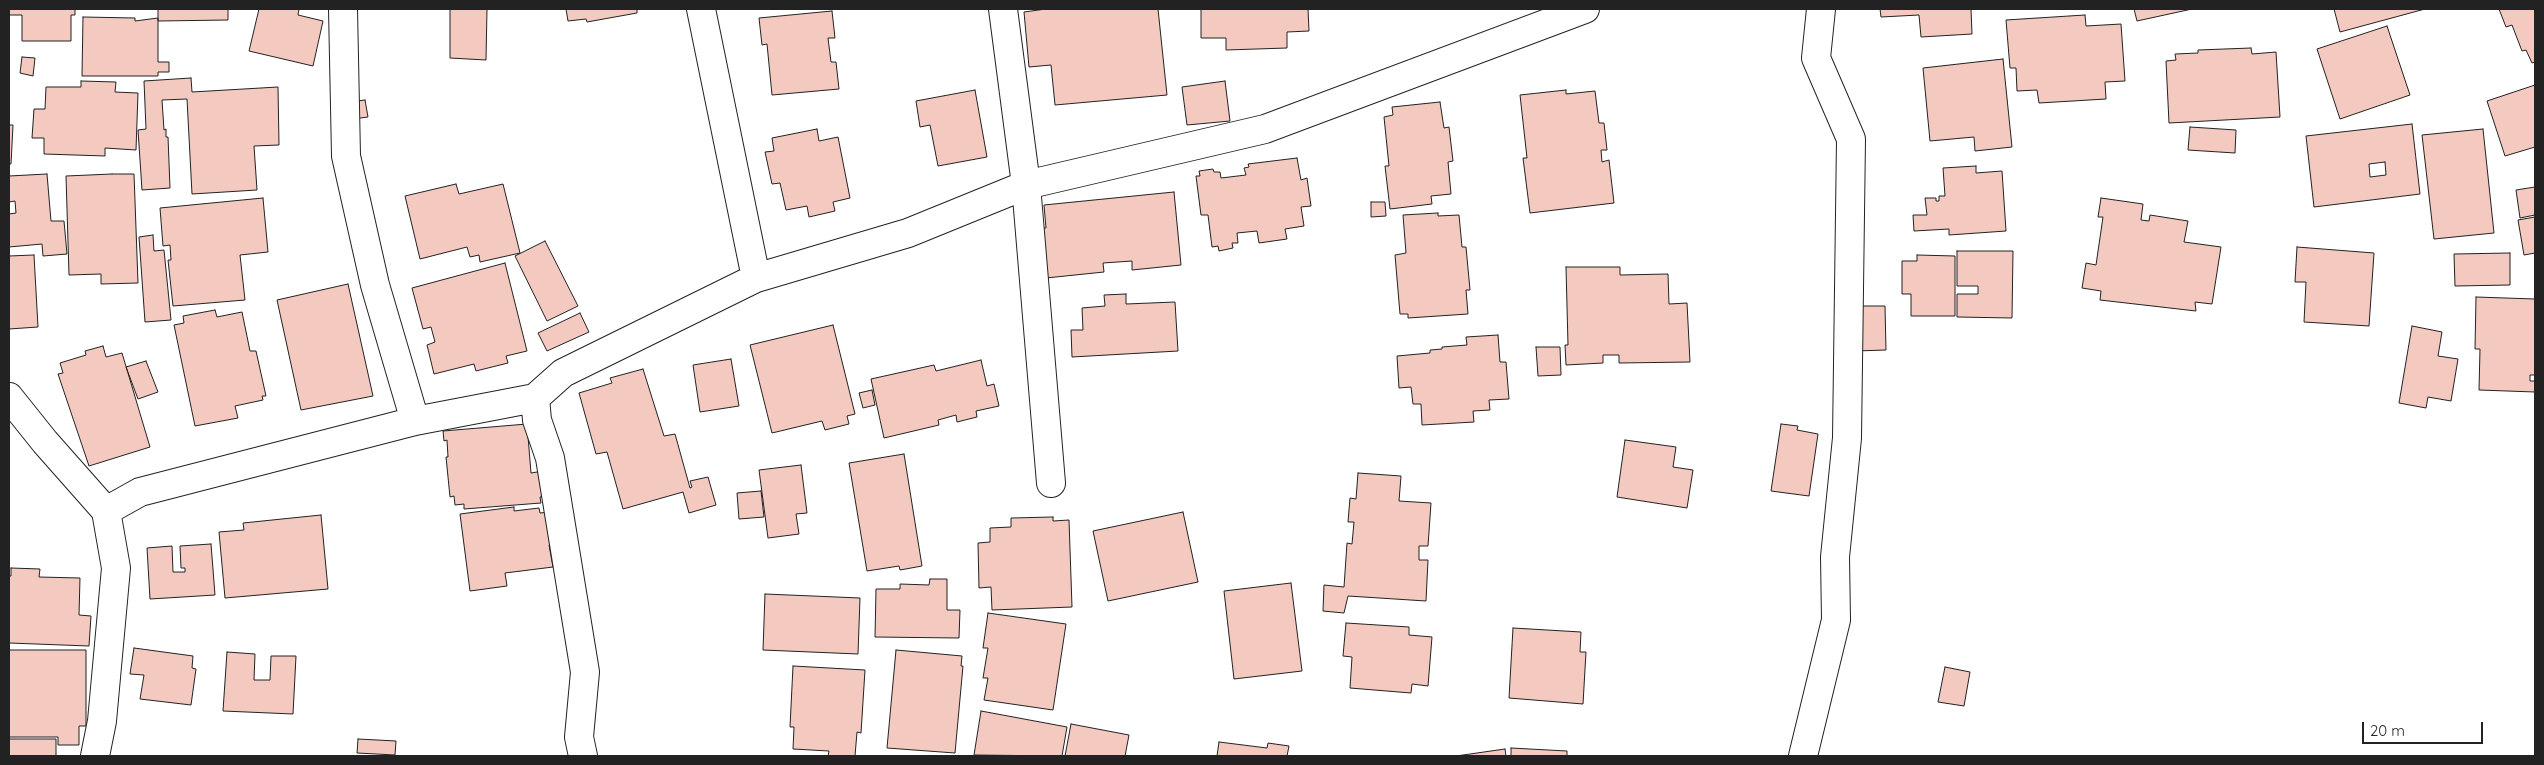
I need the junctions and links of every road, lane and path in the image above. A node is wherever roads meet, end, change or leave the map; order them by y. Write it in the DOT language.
graph roads {
  1 [pos="343,9"];
  2 [pos="701,9"];
  3 [pos="1003,9"];
  4 [pos="1585,9"];
  5 [pos="1821,9"];
  6 [pos="1026,185"];
  7 [pos="756,278"];
  8 [pos="9,397"];
  9 [pos="535,398"];
  10 [pos="415,421"];
  11 [pos="1050,483"];
  12 [pos="106,511"];
  13 [pos="95,756"];
  14 [pos="582,756"];
  15 [pos="1803,756"];
  1 -- 10 [label="street"];
  2 -- 7 [label="street"];
  3 -- 6 [label="street"];
  4 -- 6 [label="street"];
  5 -- 15 [label="street"];
  6 -- 7 [label="street"];
  6 -- 11 [label="street"];
  7 -- 9 [label="street"];
  8 -- 12 [label="street"];
  9 -- 10 [label="street"];
  9 -- 14 [label="street"];
  10 -- 12 [label="street"];
  12 -- 13 [label="street"];
}
